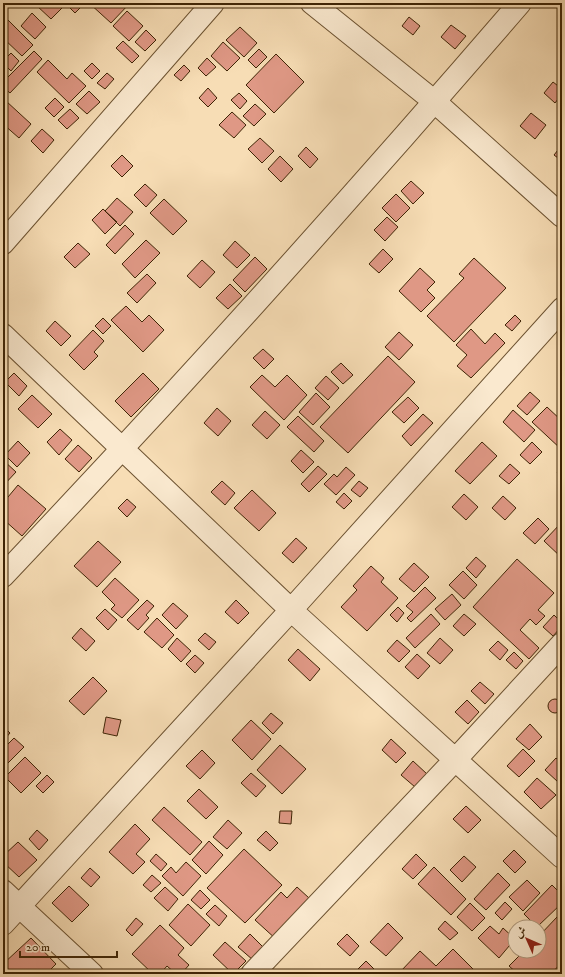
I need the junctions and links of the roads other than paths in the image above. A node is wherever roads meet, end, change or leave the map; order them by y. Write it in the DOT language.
graph roads {
  1 [pos="213,3"];
  2 [pos="312,3"];
  3 [pos="520,3"];
  4 [pos="435,102"];
  5 [pos="562,216"];
  6 [pos="3,243"];
  7 [pos="562,308"];
  8 [pos="3,335"];
  9 [pos="122,450"];
  10 [pos="3,576"];
  11 [pos="291,610"];
  12 [pos="562,644"];
  13 [pos="455,760"];
  14 [pos="562,857"];
  15 [pos="3,891"];
  16 [pos="20,906"];
  17 [pos="3,924"];
  18 [pos="92,974"];
  19 [pos="252,974"];
  1 -- 6 [label="street"];
  2 -- 4 [label="street"];
  3 -- 4 [label="street"];
  4 -- 5 [label="street"];
  4 -- 9 [label="street"];
  7 -- 11 [label="street"];
  8 -- 9 [label="street"];
  9 -- 10 [label="street"];
  9 -- 11 [label="street"];
  11 -- 13 [label="street"];
  11 -- 16 [label="street"];
  12 -- 13 [label="street"];
  13 -- 14 [label="street"];
  13 -- 19 [label="street"];
  15 -- 16 [label="street"];
  16 -- 17 [label="street"];
  16 -- 18 [label="street"];
}
